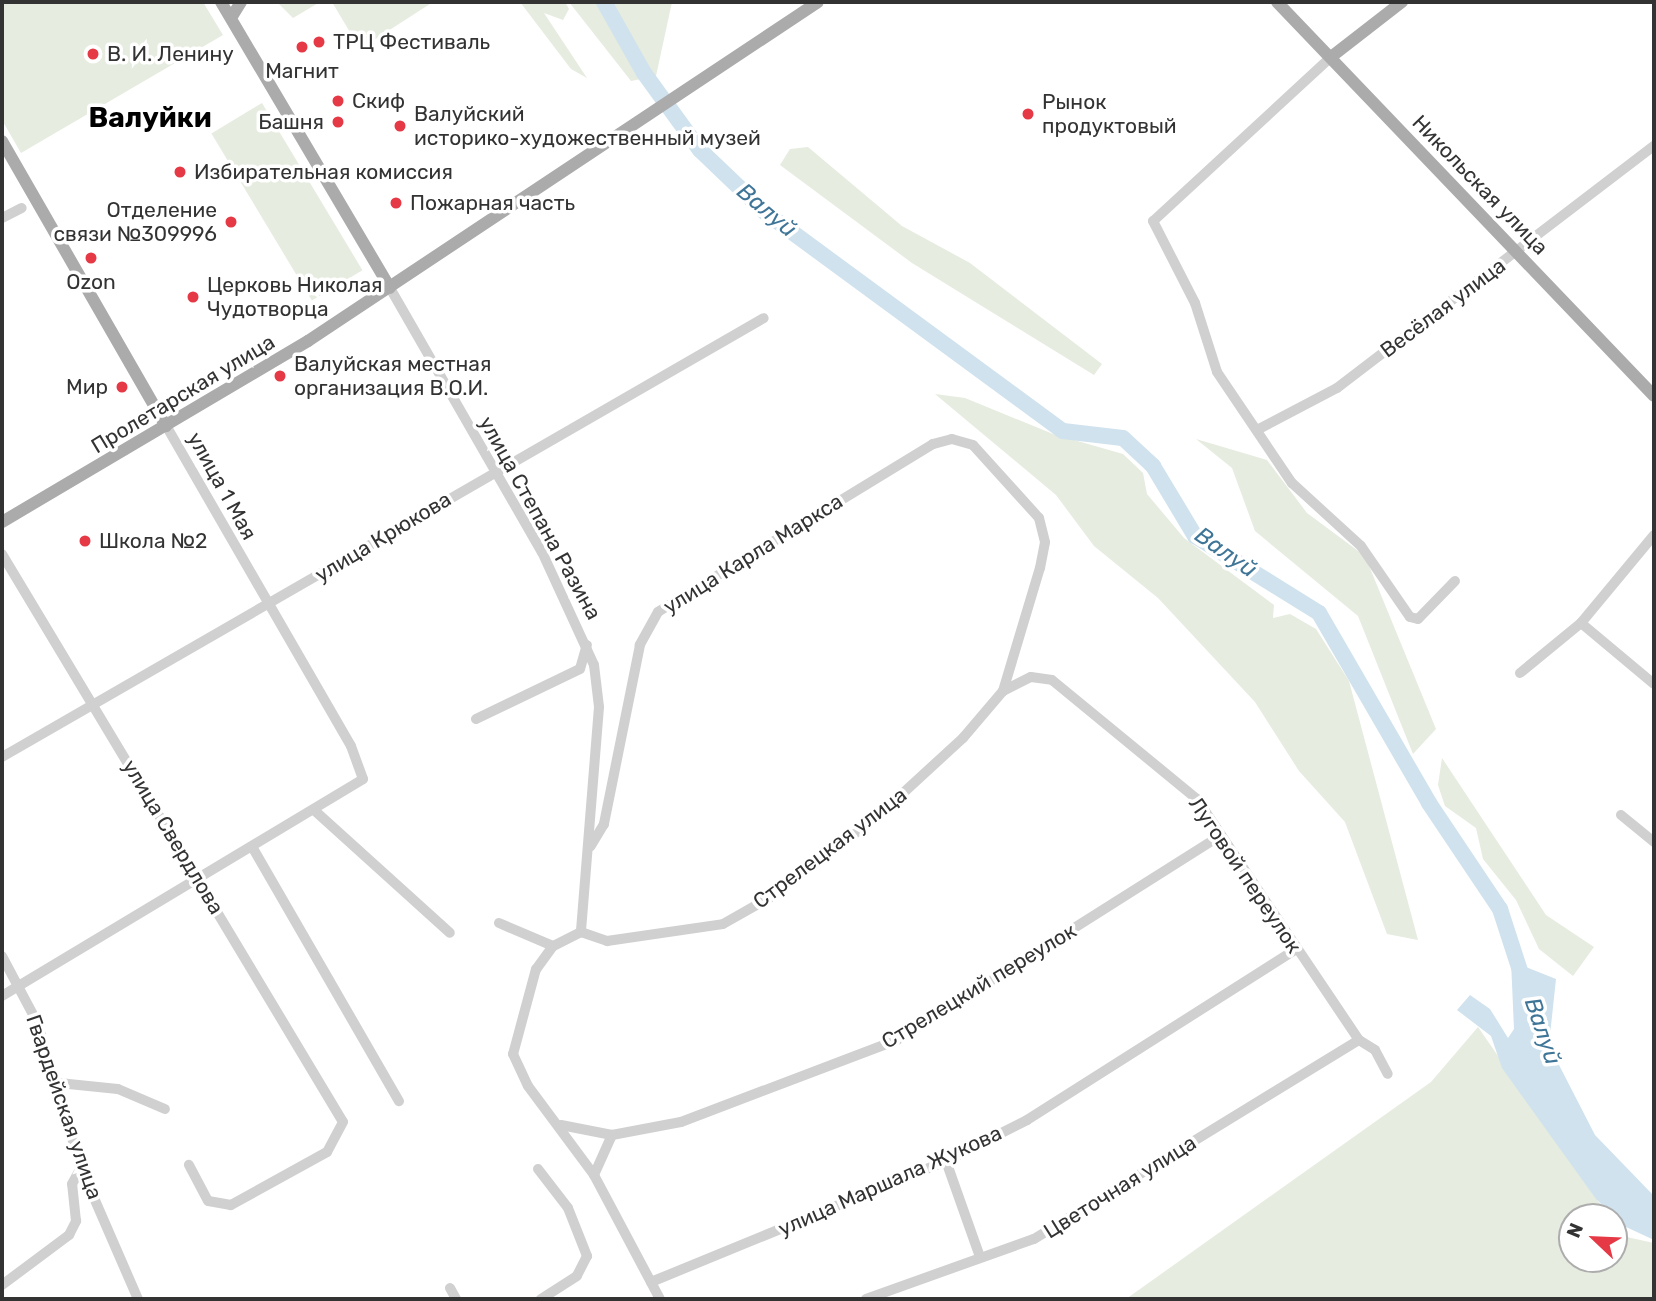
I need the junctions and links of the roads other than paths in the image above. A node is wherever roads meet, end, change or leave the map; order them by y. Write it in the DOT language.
graph roads {
  1 [pos="221,2"];
  2 [pos="241,2"];
  3 [pos="818,2"];
  4 [pos="1277,2"];
  5 [pos="1402,2"];
  6 [pos="231,18"];
  7 [pos="1331,58"];
  8 [pos="2,141"];
  9 [pos="1654,146"];
  10 [pos="22,208"];
  11 [pos="2,218"];
  12 [pos="1517,252"];
  13 [pos="390,288"];
  14 [pos="764,318"];
  15 [pos="1654,396"];
  16 [pos="166,426"];
  17 [pos="1257,430"];
  18 [pos="494,472"];
  19 [pos="2,522"];
  20 [pos="1654,535"];
  21 [pos="2,554"];
  22 [pos="1455,581"];
  23 [pos="267,606"];
  24 [pos="1581,623"];
  25 [pos="587,645"];
  26 [pos="1520,673"];
  27 [pos="1654,684"];
  28 [pos="1003,691"];
  29 [pos="92,704"];
  30 [pos="476,719"];
  31 [pos="2,757"];
  32 [pos="314,810"];
  33 [pos="1621,816"];
  34 [pos="1220,836"];
  35 [pos="1654,842"];
  36 [pos="591,846"];
  37 [pos="254,850"];
  38 [pos="200,880"];
  39 [pos="499,923"];
  40 [pos="581,932"];
  41 [pos="450,933"];
  42 [pos="553,946"];
  43 [pos="1296,949"];
  44 [pos="2,956"];
  45 [pos="20,986"];
  46 [pos="2,996"];
  47 [pos="1359,1040"];
  48 [pos="1388,1074"];
  49 [pos="59,1083"];
  50 [pos="399,1101"];
  51 [pos="165,1109"];
  52 [pos="561,1125"];
  53 [pos="612,1135"];
  54 [pos="946,1161"];
  55 [pos="189,1165"];
  56 [pos="81,1168"];
  57 [pos="538,1169"];
  58 [pos="594,1175"];
  59 [pos="980,1257"];
  60 [pos="651,1282"];
  61 [pos="2,1285"];
  62 [pos="450,1288"];
  63 [pos="138,1299"];
  64 [pos="456,1299"];
  65 [pos="541,1299"];
  66 [pos="660,1299"];
  67 [pos="866,1299"];
  1 -- 6 [label="main road, улица Степана Разина"];
  2 -- 6 [label="main road"];
  3 -- 13 [label="main road, Пролетарская улица"];
  4 -- 7 [label="main road, Никольская улица"];
  5 -- 7 [label="main road"];
  6 -- 13 [label="main road, улица Степана Разина"];
  7 -- 12 [label="main road, Никольская улица"];
  7 -- 17 [label="street"];
  8 -- 16 [label="main road, улица 1 Мая"];
  9 -- 12 [label="street, Весёлая улица"];
  10 -- 11 [label="street"];
  12 -- 15 [label="main road, Никольская улица"];
  12 -- 17 [label="street, Весёлая улица"];
  13 -- 16 [label="main road, Пролетарская улица"];
  13 -- 18 [label="street, улица Степана Разина"];
  14 -- 18 [label="street, улица Крюкова"];
  16 -- 19 [label="main road, Пролетарская улица"];
  16 -- 23 [label="street, улица 1 Мая"];
  17 -- 22 [label="street"];
  18 -- 23 [label="street, улица Крюкова"];
  18 -- 25 [label="street, улица Степана Разина"];
  20 -- 24 [label="street"];
  21 -- 29 [label="street, улица Свердлова"];
  23 -- 29 [label="street, улица Крюкова"];
  23 -- 32 [label="street, улица 1 Мая"];
  24 -- 26 [label="street"];
  24 -- 27 [label="street"];
  25 -- 30 [label="street"];
  25 -- 36 [label="street, улица Степана Разина"];
  28 -- 34 [label="street, Луговой переулок"];
  28 -- 36 [label="street, улица Карла Маркса"];
  28 -- 40 [label="street, Стрелецкая улица"];
  29 -- 31 [label="street, улица Крюкова"];
  29 -- 38 [label="street, улица Свердлова"];
  32 -- 37 [label="street"];
  32 -- 41 [label="street"];
  33 -- 35 [label="street"];
  34 -- 43 [label="street, Луговой переулок"];
  34 -- 53 [label="street, Стрелецкий переулок"];
  36 -- 40 [label="street, улица Степана Разина"];
  37 -- 38 [label="street"];
  37 -- 50 [label="street"];
  38 -- 45 [label="street"];
  38 -- 55 [label="street, улица Свердлова"];
  39 -- 42 [label="street"];
  40 -- 42 [label="street"];
  42 -- 52 [label="street"];
  43 -- 47 [label="street, Луговой переулок"];
  43 -- 54 [label="street, улица Маршала Жукова"];
  44 -- 45 [label="street, Гвардейская улица"];
  45 -- 46 [label="street"];
  45 -- 49 [label="street, Гвардейская улица"];
  47 -- 48 [label="street, Луговой переулок"];
  47 -- 59 [label="street, Цветочная улица"];
  49 -- 51 [label="street"];
  49 -- 56 [label="street, Гвардейская улица"];
  52 -- 53 [label="street, Стрелецкий переулок"];
  52 -- 58 [label="street"];
  53 -- 58 [label="street"];
  54 -- 59 [label="street"];
  54 -- 60 [label="street, улица Маршала Жукова"];
  56 -- 61 [label="street"];
  56 -- 63 [label="street, Гвардейская улица"];
  57 -- 65 [label="street"];
  58 -- 60 [label="street"];
  59 -- 67 [label="street, Цветочная улица"];
  60 -- 66 [label="street"];
  62 -- 64 [label="street"];
}
